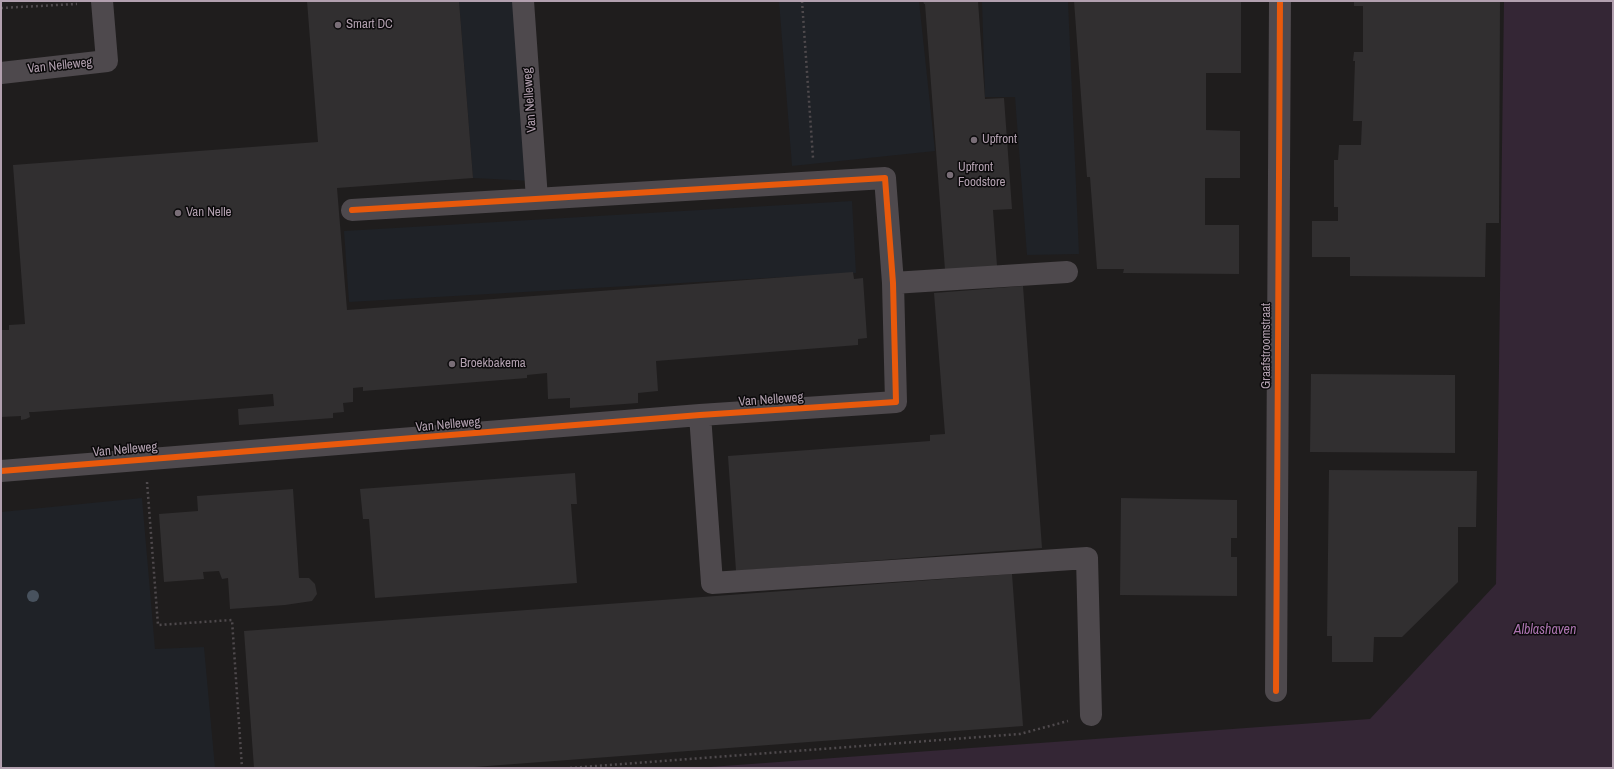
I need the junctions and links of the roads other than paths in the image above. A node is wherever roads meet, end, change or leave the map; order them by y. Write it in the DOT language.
graph roads {
  1 [pos="102,1"];
  2 [pos="523,1"];
  3 [pos="1280,1"];
  4 [pos="1,73"];
  5 [pos="537,199"];
  6 [pos="352,210"];
  7 [pos="1068,272"];
  8 [pos="893,283"];
  9 [pos="700,415"];
  10 [pos="1,471"];
  11 [pos="1276,691"];
  12 [pos="1091,715"];
  1 -- 4 [label="street, Van Nelleweg"];
  2 -- 5 [label="street, Van Nelleweg"];
  3 -- 11 [label="street, Graafstroomstraat"];
  5 -- 6 [label="street"];
  5 -- 8 [label="street"];
  7 -- 8 [label="street"];
  8 -- 9 [label="street, Van Nelleweg"];
  9 -- 10 [label="street, Van Nelleweg"];
  9 -- 12 [label="street"];
}
